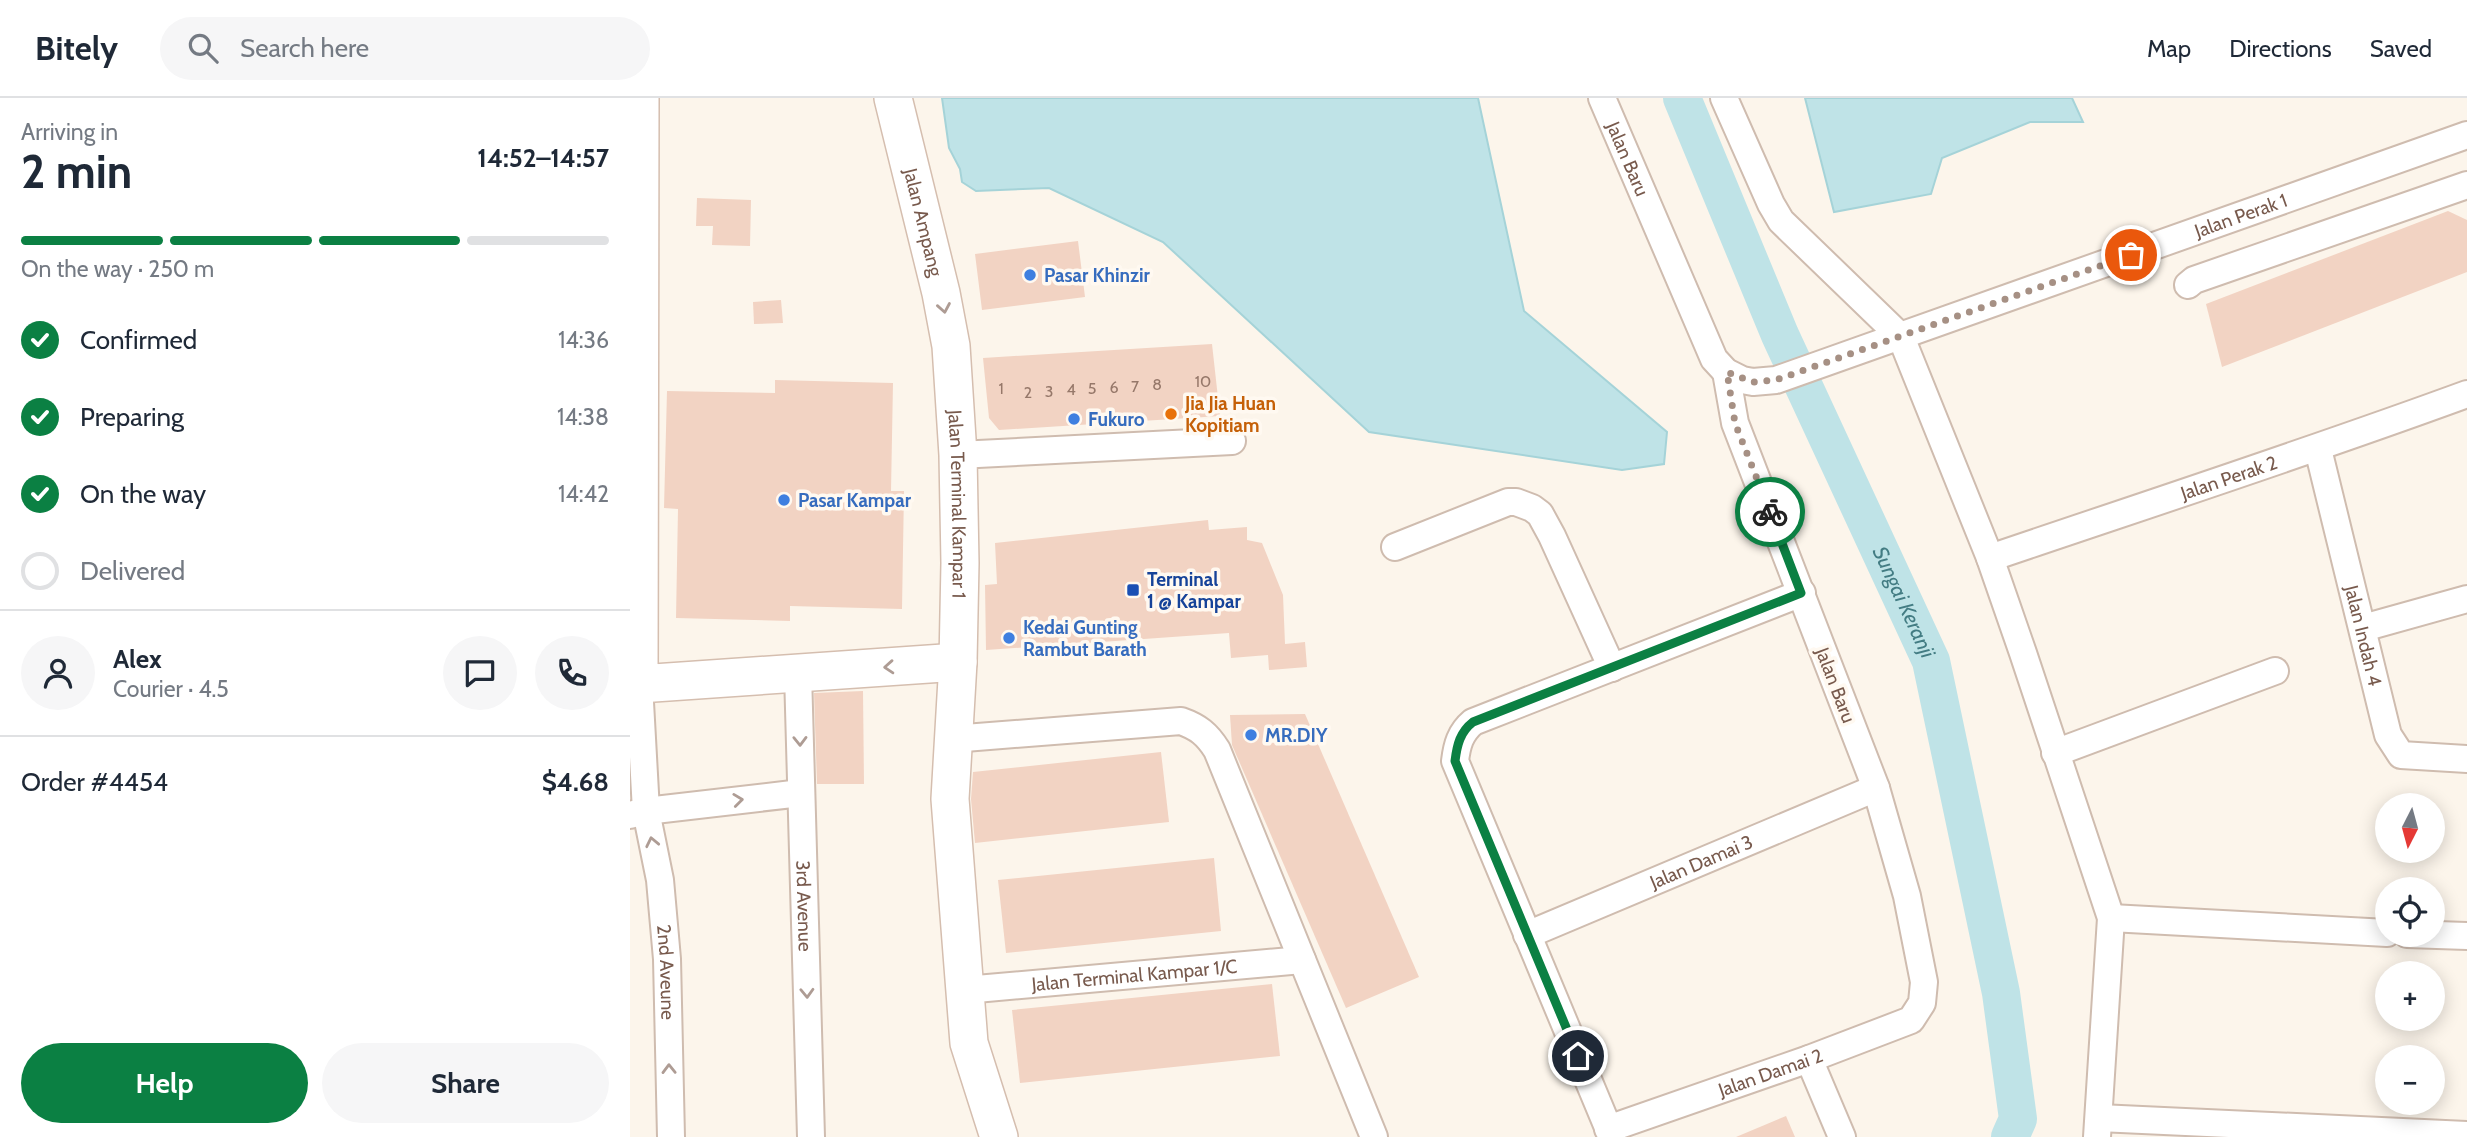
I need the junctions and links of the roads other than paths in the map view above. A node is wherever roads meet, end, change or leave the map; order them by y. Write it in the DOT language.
graph roads {
  1 [pos="640,98"];
  2 [pos="892,98"];
  3 [pos="1602,98"];
  4 [pos="1724,98"];
  5 [pos="2465,141"];
  6 [pos="635,146"];
  7 [pos="2467,186"];
  8 [pos="635,194"];
  9 [pos="2188,285"];
  10 [pos="1901,337"];
  11 [pos="951,346"];
  12 [pos="635,355"];
  13 [pos="1727,372"];
  14 [pos="2467,394"];
  15 [pos="1232,441"];
  16 [pos="2318,449"];
  17 [pos="958,455"];
  18 [pos="1395,547"];
  19 [pos="1990,558"];
  20 [pos="1801,593"];
  21 [pos="2467,599"];
  22 [pos="2363,628"];
  23 [pos="958,662"];
  24 [pos="1612,668"];
  25 [pos="2275,671"];
  26 [pos="798,673"];
  27 [pos="639,684"];
  28 [pos="953,738"];
  29 [pos="2055,752"];
  30 [pos="2467,759"];
  31 [pos="1876,788"];
  32 [pos="801,793"];
  33 [pos="638,813"];
  34 [pos="2111,918"];
  35 [pos="2375,932"];
  36 [pos="1527,935"];
  37 [pos="2445,935"];
  38 [pos="2467,936"];
  39 [pos="1302,960"];
  40 [pos="965,990"];
  41 [pos="1922,1003"];
  42 [pos="1809,1059"];
  43 [pos="2098,1127"];
  44 [pos="1610,1133"];
  45 [pos="2467,1135"];
  46 [pos="671,1137"];
  47 [pos="811,1137"];
  48 [pos="999,1137"];
  49 [pos="1374,1137"];
  50 [pos="1842,1137"];
  1 -- 6 [label="street"];
  2 -- 11 [label="street, Jalan Ampang, one-way"];
  3 -- 13 [label="street, Jalan Baru"];
  4 -- 10 [label="street"];
  5 -- 10 [label="street, Jalan Perak 1"];
  6 -- 8 [label="street"];
  7 -- 9 [label="street"];
  8 -- 12 [label="street"];
  10 -- 13 [label="street"];
  10 -- 19 [label="street"];
  11 -- 17 [label="street, Jalan Terminal Kampar 1"];
  12 -- 27 [label="street"];
  13 -- 20 [label="street, Jalan Baru"];
  14 -- 16 [label="street, Jalan Perak 2"];
  15 -- 17 [label="street"];
  16 -- 19 [label="street, Jalan Perak 2"];
  16 -- 22 [label="street, Jalan Indah 4"];
  17 -- 23 [label="street, Jalan Terminal Kampar 1"];
  18 -- 24 [label="street"];
  19 -- 29 [label="street"];
  20 -- 24 [label="street"];
  20 -- 31 [label="street, Jalan Baru"];
  21 -- 22 [label="street"];
  22 -- 30 [label="street, Jalan Indah 4"];
  23 -- 26 [label="street, one-way"];
  23 -- 28 [label="street, Jalan Terminal Kampar 1"];
  24 -- 36 [label="street"];
  25 -- 29 [label="street"];
  26 -- 27 [label="street"];
  26 -- 32 [label="street, 3rd Avenue, one-way"];
  27 -- 33 [label="street, 2nd Aveune"];
  28 -- 39 [label="street"];
  28 -- 40 [label="street, Jalan Terminal Kampar 1"];
  29 -- 34 [label="street"];
  31 -- 36 [label="street, Jalan Damai 3"];
  31 -- 41 [label="street, Jalan Baru"];
  33 -- 32 [label="street, one-way"];
  32 -- 47 [label="street, 3rd Avenue, one-way"];
  46 -- 33 [label="street, 2nd Aveune, one-way"];
  34 -- 35 [label="street"];
  34 -- 43 [label="street"];
  36 -- 44 [label="street"];
  37 -- 38 [label="street"];
  39 -- 40 [label="street, Jalan Terminal Kampar 1/C"];
  39 -- 49 [label="street"];
  40 -- 48 [label="street, Jalan Terminal Kampar 1"];
  41 -- 42 [label="street, Jalan Damai 2"];
  42 -- 44 [label="street, Jalan Damai 2"];
  42 -- 50 [label="street"];
  43 -- 45 [label="street"];
}
